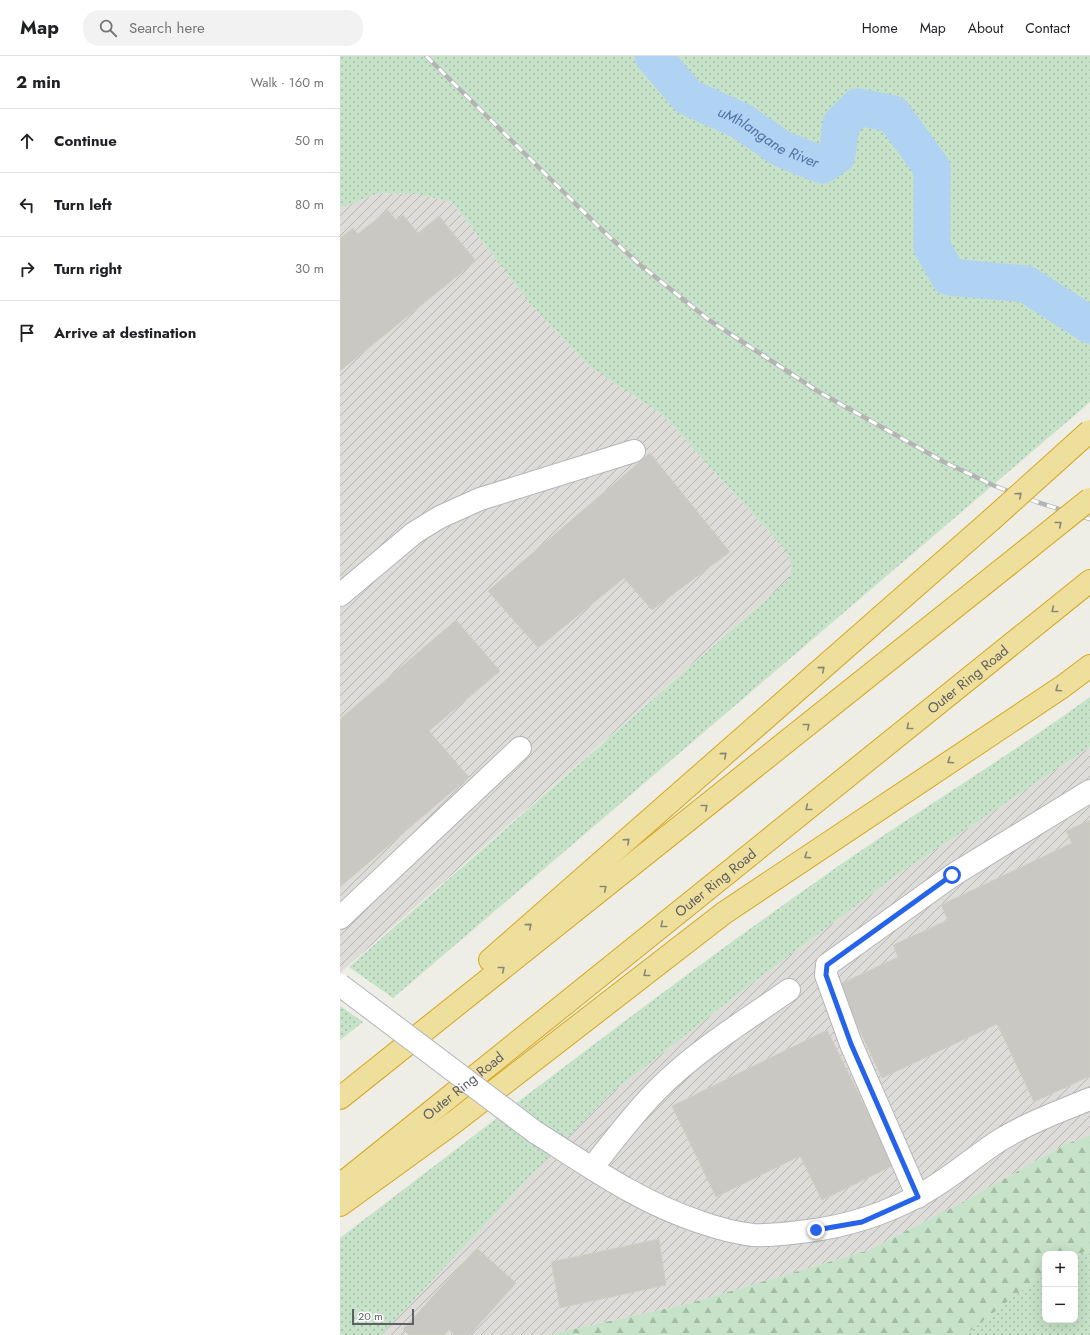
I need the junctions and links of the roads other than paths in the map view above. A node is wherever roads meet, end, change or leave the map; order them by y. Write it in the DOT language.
graph roads {
  1 [pos="1090,431"];
  2 [pos="634,451"];
  3 [pos="1090,499"];
  4 [pos="1087,583"];
  5 [pos="340,595"];
  6 [pos="1090,666"];
  7 [pos="520,748"];
  8 [pos="1090,791"];
  9 [pos="340,918"];
  10 [pos="340,985"];
  11 [pos="789,990"];
  12 [pos="340,1088"];
  13 [pos="340,1098"];
  14 [pos="1090,1099"];
  15 [pos="592,1168"];
  16 [pos="340,1185"];
  17 [pos="918,1197"];
  18 [pos="340,1205"];
  12 -- 1 [label="highway, one-way, bridge"];
  2 -- 5 [label="lane"];
  13 -- 3 [label="highway, one-way, bridge"];
  4 -- 16 [label="highway, Outer Ring Road, one-way"];
  6 -- 18 [label="highway, one-way"];
  7 -- 9 [label="lane"];
  8 -- 17 [label="lane"];
  10 -- 15 [label="lane, bridge"];
  11 -- 15 [label="lane"];
  14 -- 17 [label="lane"];
  15 -- 17 [label="lane"];
}
